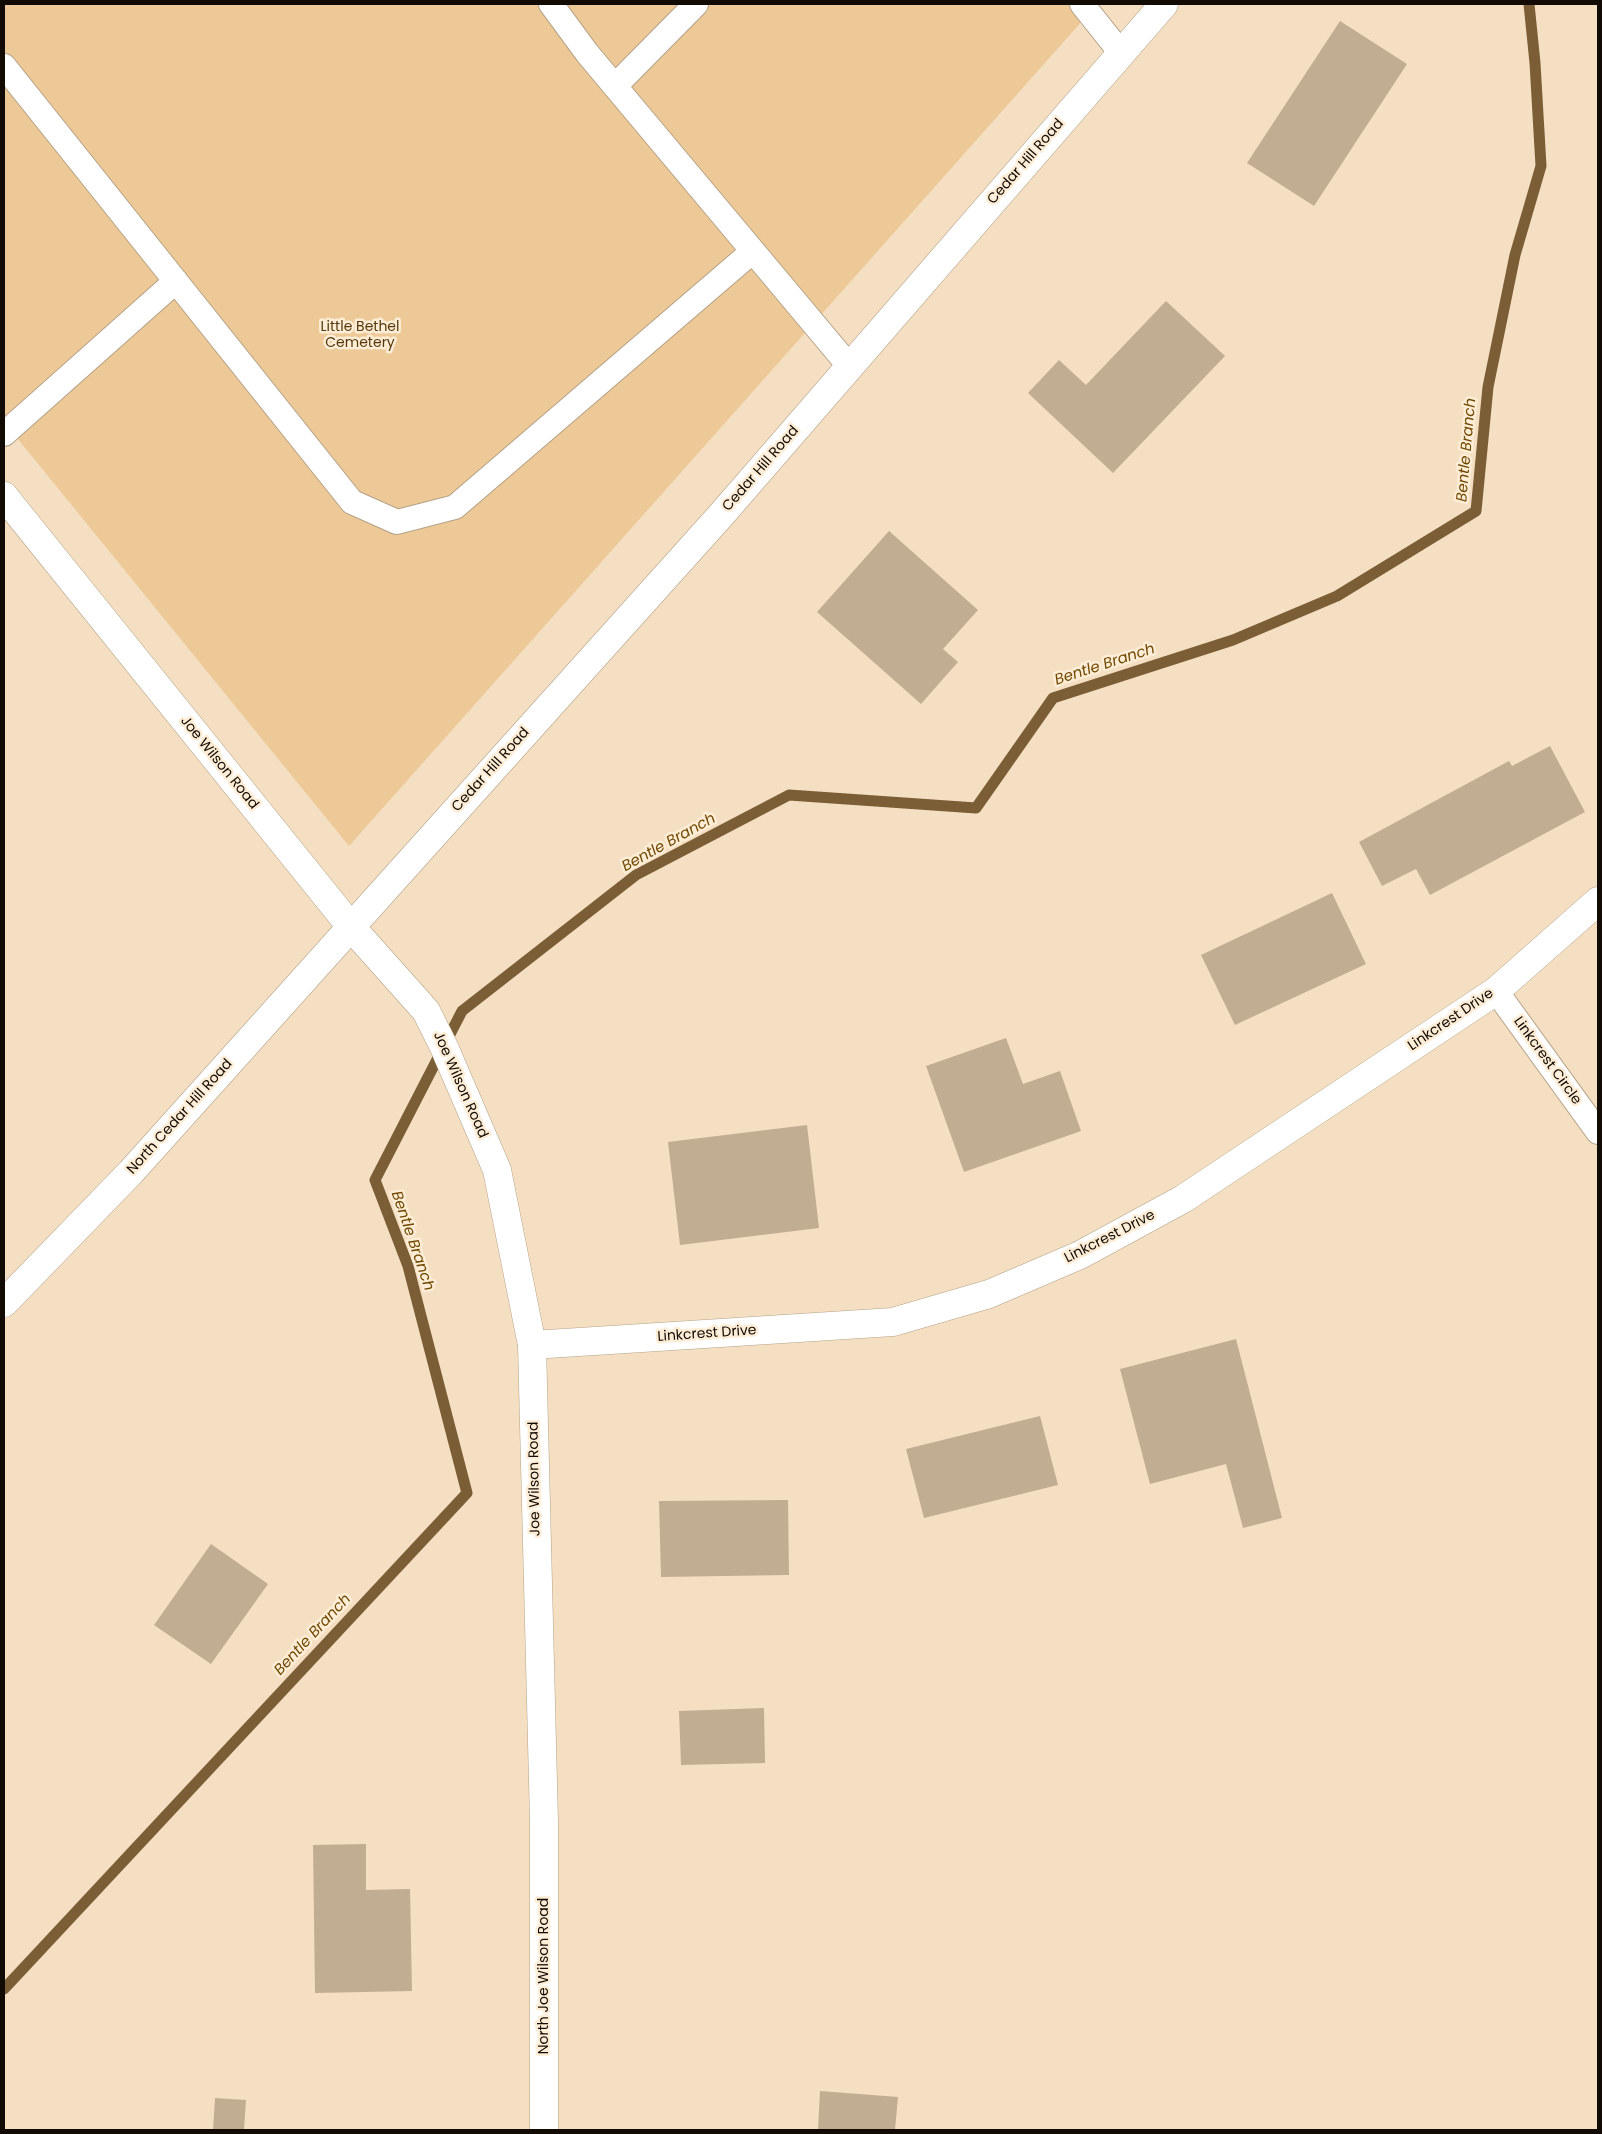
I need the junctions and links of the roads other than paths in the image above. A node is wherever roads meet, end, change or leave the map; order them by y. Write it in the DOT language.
graph roads {
  1 [pos="551,4"];
  2 [pos="696,4"];
  3 [pos="1082,4"];
  4 [pos="1164,4"];
  5 [pos="1122,53"];
  6 [pos="4,66"];
  7 [pos="615,86"];
  8 [pos="753,251"];
  9 [pos="176,281"];
  10 [pos="850,367"];
  11 [pos="4,434"];
  12 [pos="4,496"];
  13 [pos="1598,901"];
  14 [pos="352,928"];
  15 [pos="1496,991"];
  16 [pos="1598,1132"];
  17 [pos="4,1303"];
  18 [pos="532,1345"];
  19 [pos="544,1822"];
  20 [pos="544,2130"];
  1 -- 7 [label="lane"];
  2 -- 7 [label="lane"];
  3 -- 5 [label="lane"];
  4 -- 5 [label="street, Cedar Hill Road"];
  5 -- 10 [label="street, Cedar Hill Road"];
  6 -- 9 [label="lane"];
  7 -- 8 [label="lane"];
  8 -- 9 [label="lane"];
  8 -- 10 [label="lane"];
  9 -- 11 [label="lane"];
  10 -- 14 [label="street, Cedar Hill Road"];
  12 -- 14 [label="street, Joe Wilson Road"];
  13 -- 15 [label="street, Linkcrest Drive"];
  14 -- 17 [label="street, North Cedar Hill Road"];
  14 -- 18 [label="street, Joe Wilson Road"];
  15 -- 16 [label="lane, Linkcrest Circle"];
  15 -- 18 [label="street, Linkcrest Drive"];
  18 -- 19 [label="street, Joe Wilson Road"];
  19 -- 20 [label="street, North Joe Wilson Road"];
}
